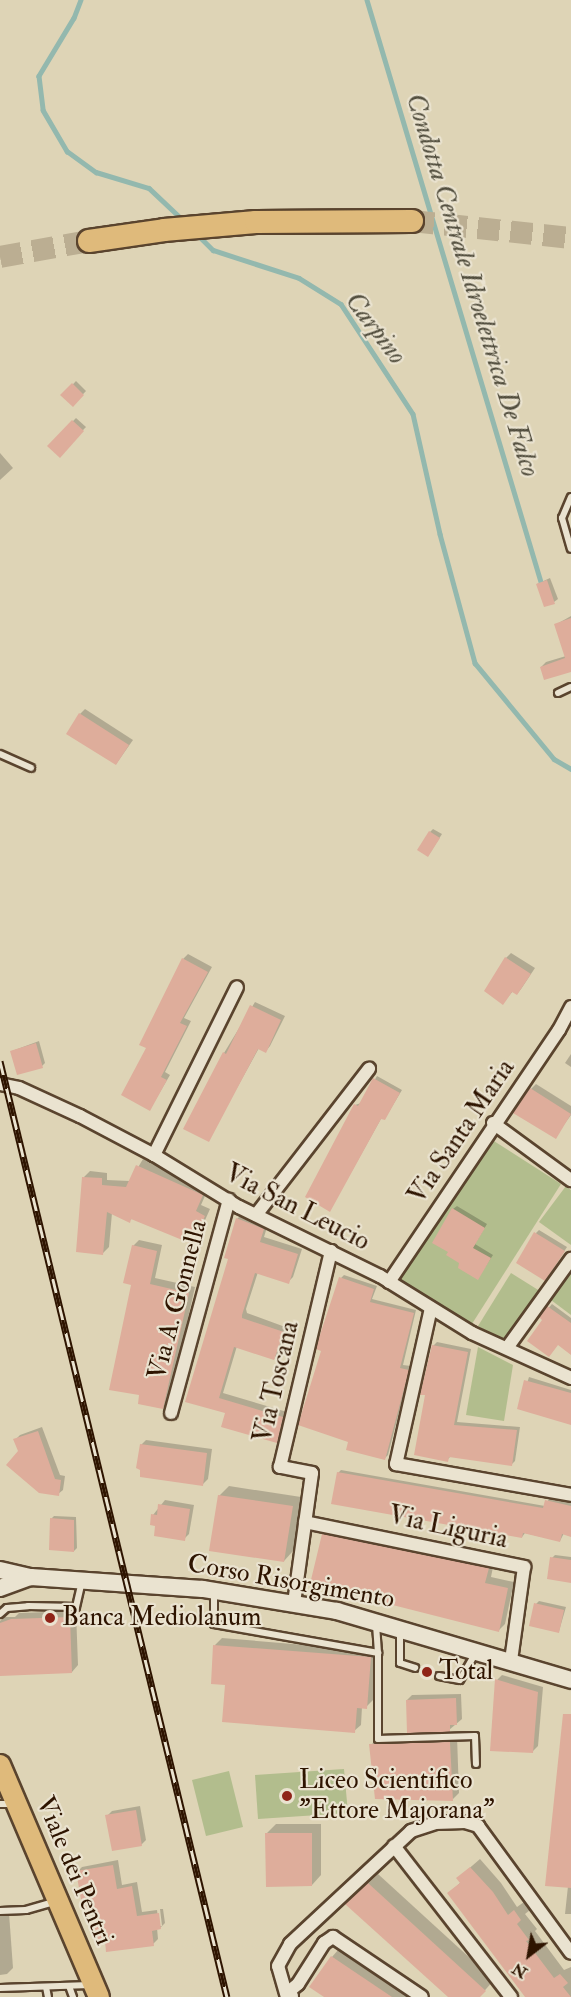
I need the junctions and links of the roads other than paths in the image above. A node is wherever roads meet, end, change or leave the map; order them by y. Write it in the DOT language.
graph roads {
  1 [pos="412,221"];
  2 [pos="89,241"];
  3 [pos="571,497"];
  4 [pos="571,549"];
  5 [pos="571,687"];
  6 [pos="558,693"];
  7 [pos="0,754"];
  8 [pos="31,768"];
  9 [pos="237,987"];
  10 [pos="571,1007"];
  11 [pos="369,1069"];
  12 [pos="0,1084"];
  13 [pos="493,1124"];
  14 [pos="154,1155"];
  15 [pos="571,1180"];
  16 [pos="229,1200"];
  17 [pos="256,1215"];
  18 [pos="331,1251"];
  19 [pos="571,1260"];
  20 [pos="389,1282"];
  21 [pos="431,1308"];
  22 [pos="507,1348"];
  23 [pos="571,1378"];
  24 [pos="171,1413"];
  25 [pos="571,1495"];
  26 [pos="305,1522"];
  27 [pos="0,1570"];
  28 [pos="31,1577"];
  29 [pos="82,1580"];
  30 [pos="0,1588"];
  31 [pos="214,1591"];
  32 [pos="294,1603"];
  33 [pos="0,1614"];
  34 [pos="375,1621"];
  35 [pos="400,1628"];
  36 [pos="477,1651"];
  37 [pos="378,1653"];
  38 [pos="511,1661"];
  39 [pos="415,1668"];
  40 [pos="439,1676"];
  41 [pos="571,1680"];
  42 [pos="476,1764"];
  43 [pos="0,1765"];
  44 [pos="8,1804"];
  45 [pos="394,1846"];
  46 [pos="57,1901"];
  47 [pos="0,1911"];
  48 [pos="571,1953"];
  49 [pos="69,1986"];
  50 [pos="46,1987"];
  51 [pos="0,1988"];
  52 [pos="96,1991"];
  53 [pos="289,1996"];
  54 [pos="48,1997"];
  55 [pos="73,1997"];
  56 [pos="422,1997"];
  57 [pos="511,1997"];
  1 -- 2 [label="highway"];
  3 -- 4 [label="lane"];
  5 -- 6 [label="lane"];
  7 -- 8 [label="lane"];
  9 -- 14 [label="street"];
  10 -- 13 [label="street, Via Santa Maria"];
  11 -- 17 [label="street"];
  12 -- 14 [label="street, Via San Leucio"];
  13 -- 15 [label="street"];
  13 -- 20 [label="street, Via Santa Maria"];
  14 -- 16 [label="street, Via San Leucio"];
  16 -- 17 [label="street, Via San Leucio"];
  16 -- 24 [label="street, Via A. Gonnella"];
  17 -- 18 [label="street, Via San Leucio"];
  18 -- 20 [label="street, Via San Leucio"];
  18 -- 26 [label="street, Via Toscana"];
  19 -- 22 [label="street"];
  20 -- 21 [label="street, Via San Leucio"];
  21 -- 22 [label="street, Via San Leucio"];
  21 -- 25 [label="street"];
  22 -- 23 [label="street, Via San Leucio"];
  26 -- 32 [label="street, Via Toscana"];
  26 -- 38 [label="street, Via Liguria"];
  27 -- 28 [label="street, Corso Risorgimento"];
  28 -- 29 [label="street, Corso Risorgimento"];
  28 -- 30 [label="street, Corso Risorgimento"];
  29 -- 31 [label="street, Corso Risorgimento"];
  29 -- 33 [label="lane"];
  31 -- 32 [label="street, Corso Risorgimento"];
  31 -- 37 [label="lane"];
  32 -- 34 [label="street, Corso Risorgimento"];
  34 -- 35 [label="street, Corso Risorgimento"];
  34 -- 37 [label="lane"];
  35 -- 36 [label="street, Corso Risorgimento"];
  35 -- 39 [label="lane"];
  36 -- 38 [label="street, Corso Risorgimento"];
  36 -- 40 [label="lane"];
  37 -- 42 [label="lane"];
  38 -- 41 [label="street, Corso Risorgimento"];
  43 -- 44 [label="main road, Viale dei Pentri"];
  44 -- 46 [label="main road, Viale dei Pentri"];
  45 -- 48 [label="street"];
  45 -- 53 [label="street"];
  45 -- 57 [label="street"];
  46 -- 47 [label="lane"];
  46 -- 52 [label="main road, Viale dei Pentri"];
  49 -- 50 [label="lane"];
  49 -- 52 [label="lane"];
  49 -- 55 [label="lane"];
  50 -- 51 [label="lane"];
  50 -- 54 [label="lane"];
  53 -- 56 [label="street"];
}
